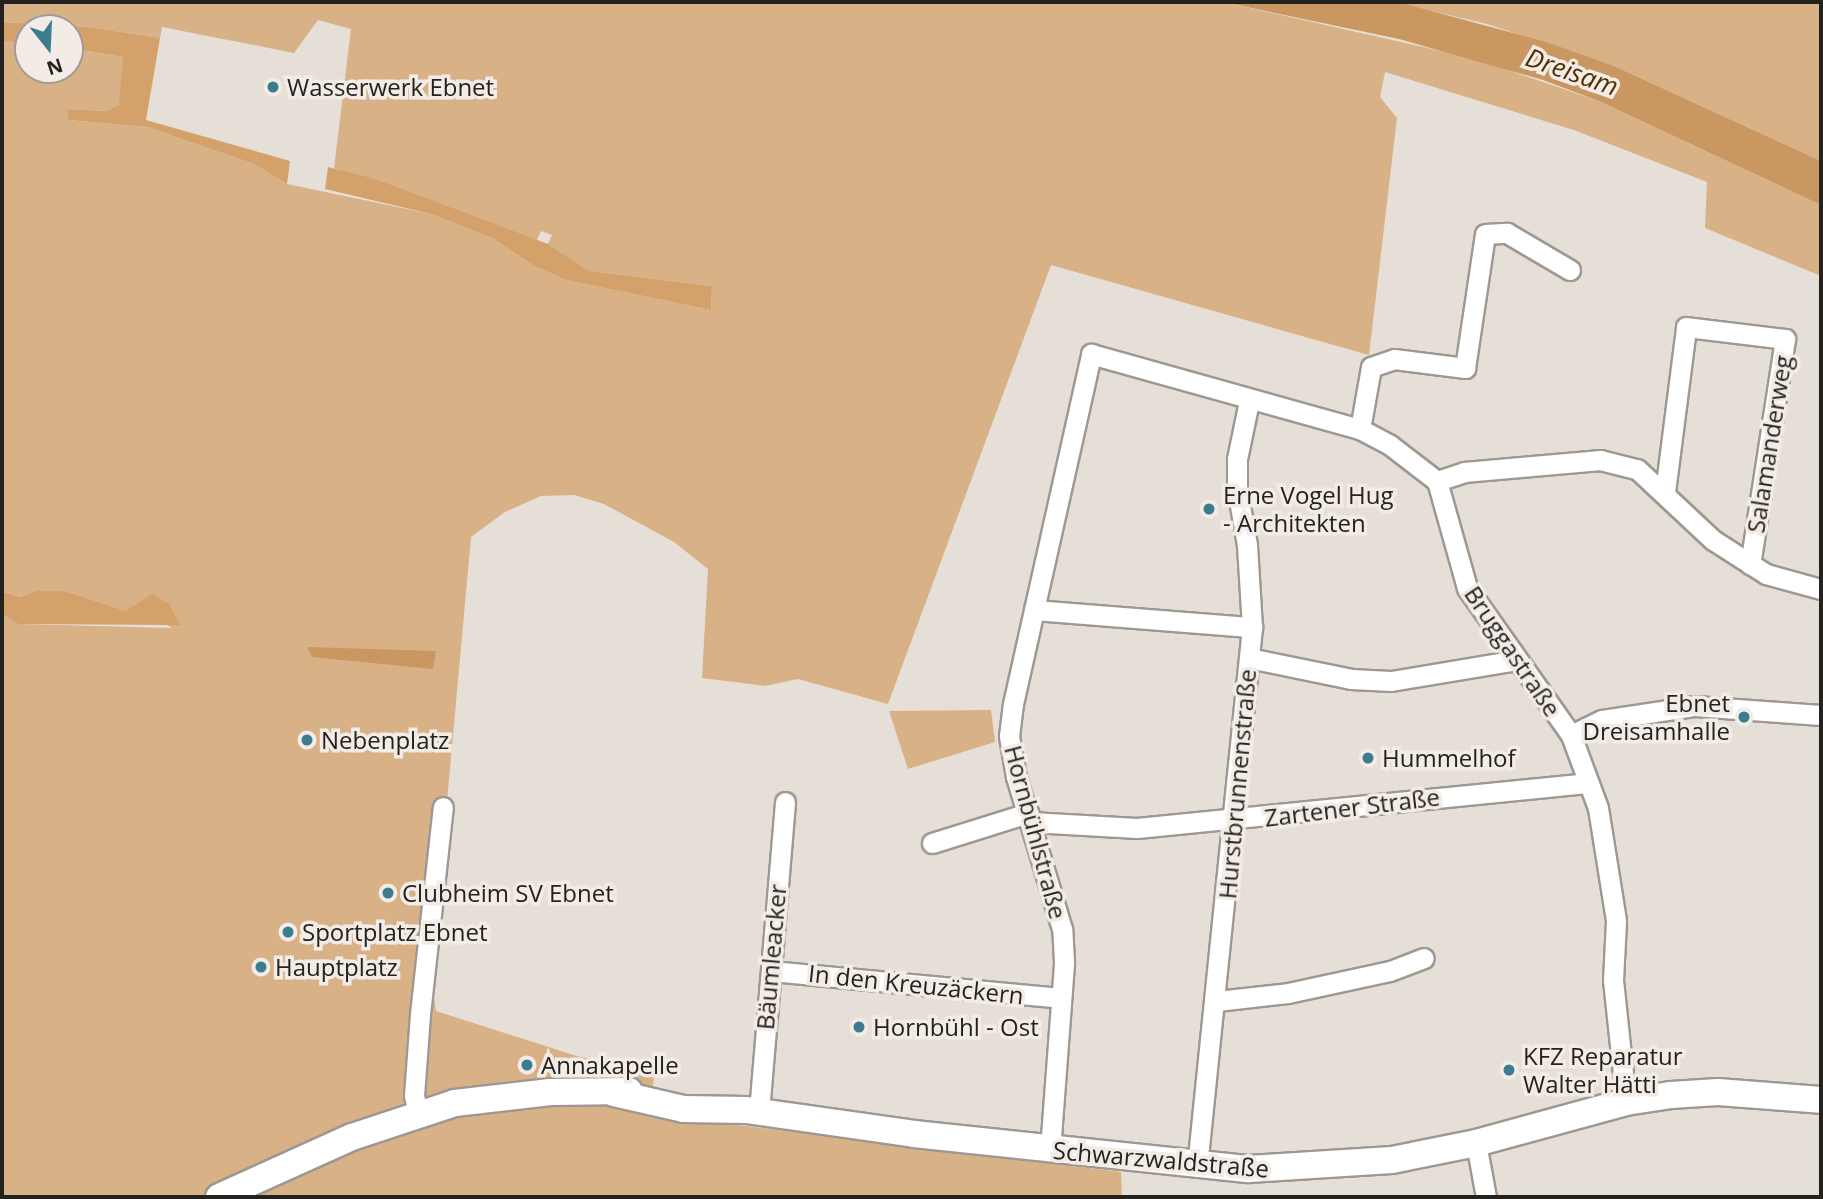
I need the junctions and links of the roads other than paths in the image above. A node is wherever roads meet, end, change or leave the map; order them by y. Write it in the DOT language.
graph roads {
  1 [pos="1570,270"];
  2 [pos="1250,401"];
  3 [pos="1360,429"];
  4 [pos="1437,481"];
  5 [pos="1665,492"];
  6 [pos="1750,564"];
  7 [pos="1821,589"];
  8 [pos="1034,610"];
  9 [pos="1252,626"];
  10 [pos="1249,658"];
  11 [pos="1516,660"];
  12 [pos="1821,715"];
  13 [pos="1571,735"];
  14 [pos="1589,783"];
  15 [pos="785,802"];
  16 [pos="443,807"];
  17 [pos="1029,817"];
  18 [pos="1234,821"];
  19 [pos="932,843"];
  20 [pos="1424,958"];
  21 [pos="771,971"];
  22 [pos="1061,998"];
  23 [pos="1217,1001"];
  24 [pos="1821,1100"];
  25 [pos="1626,1102"];
  26 [pos="752,1111"];
  27 [pos="418,1113"];
  28 [pos="1476,1143"];
  29 [pos="1050,1150"];
  30 [pos="1197,1167"];
  31 [pos="219,1197"];
  32 [pos="1486,1197"];
  1 -- 3 [label="street"];
  2 -- 3 [label="street"];
  2 -- 8 [label="street, Hornbühlstraße"];
  2 -- 9 [label="street, Hurstbrunnenstraße"];
  3 -- 4 [label="street"];
  4 -- 5 [label="street"];
  4 -- 11 [label="street, Bruggastraße"];
  5 -- 6 [label="street"];
  5 -- 6 [label="street, Salamanderweg"];
  6 -- 7 [label="street"];
  8 -- 9 [label="street"];
  8 -- 17 [label="street, Hornbühlstraße"];
  9 -- 10 [label="street, Hurstbrunnenstraße"];
  10 -- 11 [label="street"];
  10 -- 18 [label="street, Hurstbrunnenstraße"];
  11 -- 13 [label="street, Bruggastraße"];
  12 -- 13 [label="street"];
  13 -- 14 [label="street, Bruggastraße"];
  14 -- 18 [label="street, Zartener Straße"];
  14 -- 25 [label="street, Bruggastraße"];
  15 -- 21 [label="street, Bäumleacker"];
  16 -- 27 [label="street"];
  17 -- 18 [label="street, Zartener Straße"];
  17 -- 19 [label="street, Zartener Straße"];
  17 -- 22 [label="street, Hornbühlstraße"];
  18 -- 23 [label="street, Hurstbrunnenstraße"];
  20 -- 23 [label="street"];
  21 -- 22 [label="street, In den Kreuzäckern"];
  21 -- 26 [label="street, Bäumleacker"];
  22 -- 29 [label="street, Hornbühlstraße"];
  23 -- 30 [label="street, Hurstbrunnenstraße"];
  24 -- 25 [label="main road, Schwarzwaldstraße"];
  25 -- 28 [label="main road, Schwarzwaldstraße"];
  26 -- 27 [label="main road, Schwarzwaldstraße"];
  26 -- 29 [label="main road, Schwarzwaldstraße"];
  27 -- 31 [label="main road, Schwarzwaldstraße"];
  28 -- 30 [label="main road, Schwarzwaldstraße"];
  28 -- 32 [label="street"];
  29 -- 30 [label="main road, Schwarzwaldstraße"];
}
